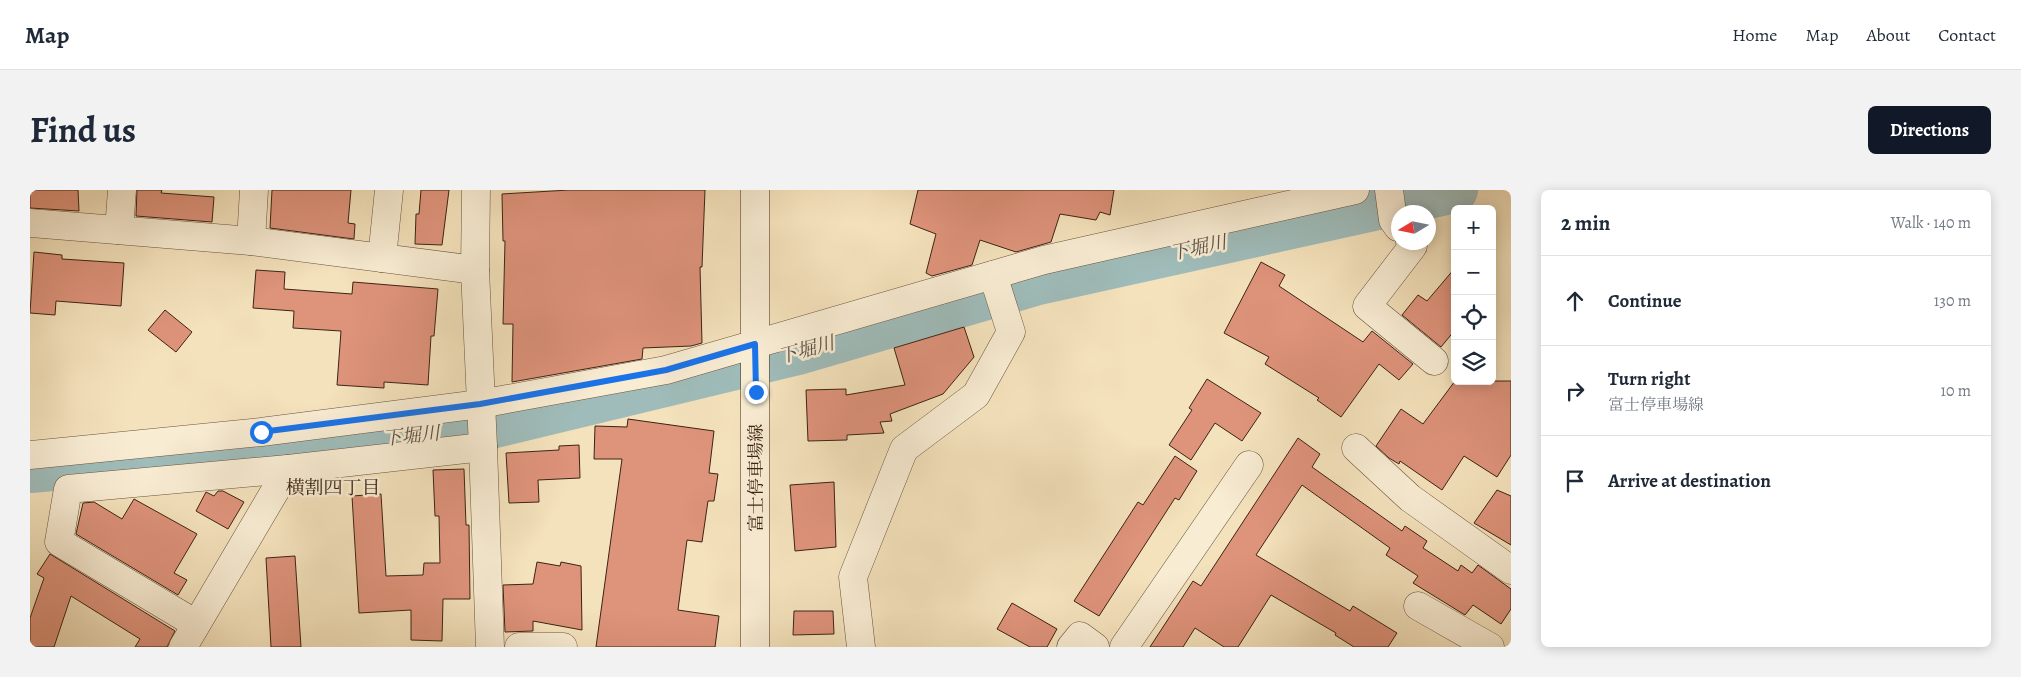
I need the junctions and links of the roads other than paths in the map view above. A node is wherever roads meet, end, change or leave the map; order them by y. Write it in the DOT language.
graph roads {
  1 [pos="122,190"];
  2 [pos="254,190"];
  3 [pos="389,190"];
  4 [pos="476,190"];
  5 [pos="756,190"];
  6 [pos="1355,190"];
  7 [pos="1389,190"];
  8 [pos="1392,205"];
  9 [pos="30,223"];
  10 [pos="119,230"];
  11 [pos="251,241"];
  12 [pos="1409,250"];
  13 [pos="382,258"];
  14 [pos="474,270"];
  15 [pos="993,276"];
  16 [pos="755,345"];
  17 [pos="1434,361"];
  18 [pos="480,404"];
  19 [pos="484,447"];
  20 [pos="1356,448"];
  21 [pos="30,455"];
  22 [pos="1249,465"];
  23 [pos="288,469"];
  24 [pos="1511,570"];
  25 [pos="1418,606"];
  26 [pos="190,635"];
  27 [pos="490,647"];
  28 [pos="519,647"];
  29 [pos="564,647"];
  30 [pos="754,647"];
  31 [pos="862,647"];
  32 [pos="1071,647"];
  33 [pos="1094,647"];
  34 [pos="1124,647"];
  35 [pos="1490,647"];
  1 -- 10 [label="street"];
  2 -- 11 [label="street"];
  3 -- 13 [label="street"];
  4 -- 14 [label="street"];
  5 -- 16 [label="street, 富士停車場線"];
  6 -- 15 [label="street"];
  7 -- 8 [label="street"];
  9 -- 10 [label="street"];
  10 -- 11 [label="street"];
  11 -- 13 [label="street"];
  12 -- 17 [label="street"];
  13 -- 14 [label="street"];
  14 -- 18 [label="street"];
  15 -- 16 [label="street"];
  15 -- 31 [label="street"];
  16 -- 18 [label="street"];
  16 -- 30 [label="street, 富士停車場線"];
  18 -- 19 [label="street"];
  18 -- 21 [label="street"];
  19 -- 23 [label="street"];
  19 -- 27 [label="street"];
  20 -- 24 [label="street"];
  22 -- 34 [label="street"];
  23 -- 26 [label="street"];
  23 -- 26 [label="street"];
  25 -- 35 [label="street"];
  28 -- 29 [label="street"];
  32 -- 33 [label="street"];
}
